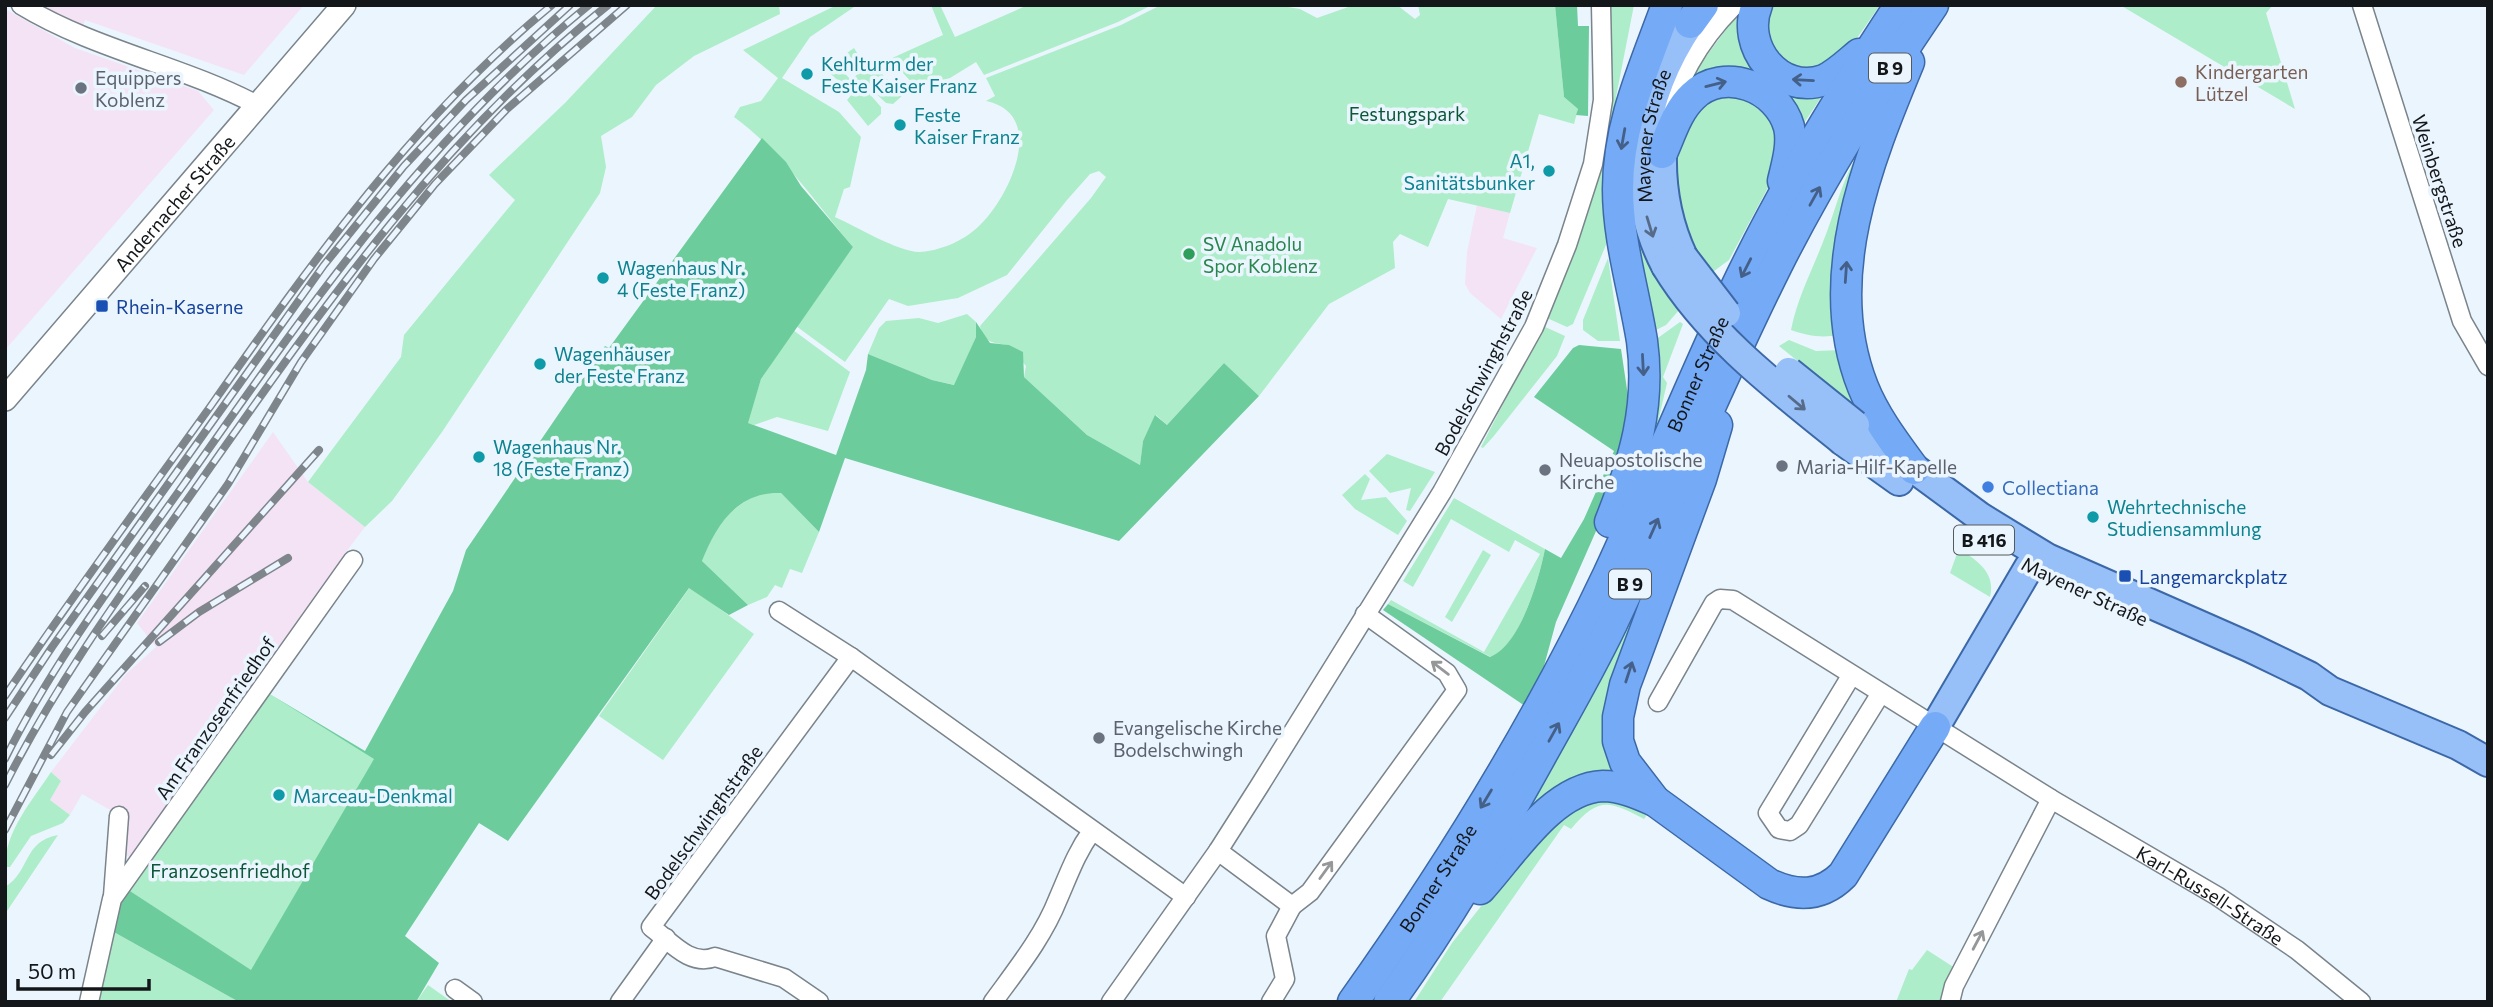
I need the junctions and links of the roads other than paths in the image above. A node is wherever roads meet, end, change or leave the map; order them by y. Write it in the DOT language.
graph roads {
  1 [pos="21,5"];
  2 [pos="344,5"];
  3 [pos="1601,5"];
  4 [pos="1731,5"];
  5 [pos="1757,5"];
  6 [pos="1900,5"];
  7 [pos="2362,5"];
  8 [pos="1932,6"];
  9 [pos="1688,10"];
  10 [pos="1880,35"];
  11 [pos="257,105"];
  12 [pos="1662,153"];
  13 [pos="1777,208"];
  14 [pos="1675,262"];
  15 [pos="2488,366"];
  16 [pos="1727,370"];
  17 [pos="5,399"];
  18 [pos="1849,433"];
  19 [pos="1914,469"];
  20 [pos="353,560"];
  21 [pos="2029,567"];
  22 [pos="779,611"];
  23 [pos="1365,614"];
  24 [pos="851,657"];
  25 [pos="1851,676"];
  26 [pos="2330,691"];
  27 [pos="1881,693"];
  28 [pos="1544,697"];
  29 [pos="1658,702"];
  30 [pos="1936,727"];
  31 [pos="2488,762"];
  32 [pos="2052,799"];
  33 [pos="1655,801"];
  34 [pos="119,816"];
  35 [pos="1092,831"];
  36 [pos="1218,851"];
  37 [pos="1186,897"];
  38 [pos="112,899"];
  39 [pos="1292,905"];
  40 [pos="666,938"];
  41 [pos="1425,952"];
  42 [pos="455,989"];
  43 [pos="89,1002"];
  44 [pos="473,1002"];
  45 [pos="620,1002"];
  46 [pos="819,1002"];
  47 [pos="993,1002"];
  48 [pos="1111,1002"];
  49 [pos="1271,1002"];
  50 [pos="1353,1002"];
  51 [pos="1389,1002"];
  52 [pos="1950,1002"];
  53 [pos="2361,1002"];
  1 -- 11 [label="street"];
  2 -- 11 [label="street, Andernacher Straße"];
  3 -- 23 [label="street, Bodelschwinghstraße"];
  4 -- 12 [label="street, Mayener Straße / B 416"];
  10 -- 5 [label="highway, one-way"];
  6 -- 10 [label="highway, Bonner Straße / B 9"];
  7 -- 15 [label="street, Weinbergstraße"];
  16 -- 8 [label="highway, Bonner Straße / B 9, one-way"];
  19 -- 8 [label="highway, one-way"];
  9 -- 14 [label="main road, Mayener Straße / B 416, one-way"];
  9 -- 28 [label="highway, one-way"];
  10 -- 13 [label="highway, Bonner Straße / B 9"];
  11 -- 17 [label="street, Andernacher Straße"];
  12 -- 13 [label="highway, one-way"];
  12 -- 14 [label="main road, Mayener Straße / B 416"];
  13 -- 28 [label="highway, Bonner Straße / B 9, one-way"];
  14 -- 18 [label="main road, Mayener Straße / B 416, bridge"];
  33 -- 16 [label="highway, one-way"];
  41 -- 16 [label="highway, Bonner Straße / B 9, one-way"];
  18 -- 19 [label="main road, Mayener Straße / B 416"];
  18 -- 21 [label="main road, Mayener Straße / B 416"];
  19 -- 26 [label="main road, Mayener Straße / B 416"];
  20 -- 38 [label="street, Am Franzosenfriedhof"];
  21 -- 26 [label="main road, Mayener Straße / B 416"];
  21 -- 30 [label="main road"];
  22 -- 24 [label="street"];
  23 -- 36 [label="street, Bodelschwinghstraße"];
  39 -- 23 [label="street, one-way"];
  24 -- 35 [label="street"];
  24 -- 40 [label="street, Bodelschwinghstraße"];
  25 -- 27 [label="street, Karl-Russell-Straße"];
  25 -- 27 [label="street"];
  25 -- 29 [label="street, Karl-Russell-Straße"];
  26 -- 31 [label="main road, Mayener Straße / B 416"];
  27 -- 30 [label="street, Karl-Russell-Straße"];
  28 -- 50 [label="highway, Bonner Straße / B 9, one-way"];
  30 -- 32 [label="street, Karl-Russell-Straße"];
  30 -- 33 [label="highway"];
  52 -- 32 [label="street, one-way"];
  32 -- 53 [label="street, Karl-Russell-Straße"];
  33 -- 41 [label="highway"];
  34 -- 38 [label="street, Am Franzosenfriedhof"];
  35 -- 37 [label="street"];
  35 -- 47 [label="street"];
  36 -- 37 [label="street, Bodelschwinghstraße"];
  36 -- 39 [label="street"];
  37 -- 48 [label="street, Bodelschwinghstraße"];
  38 -- 43 [label="street, Am Franzosenfriedhof"];
  39 -- 49 [label="street"];
  40 -- 45 [label="street"];
  40 -- 46 [label="street"];
  41 -- 51 [label="highway, Bonner Straße / B 9"];
  42 -- 44 [label="street"];
}
